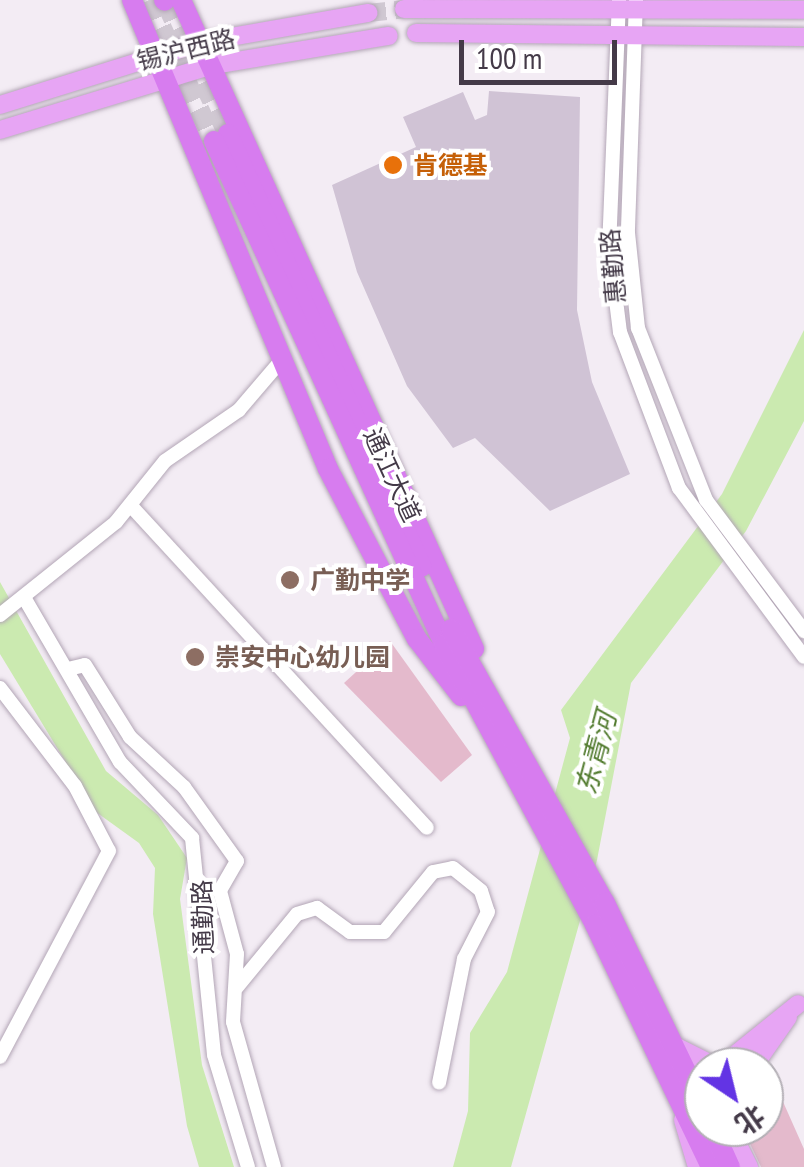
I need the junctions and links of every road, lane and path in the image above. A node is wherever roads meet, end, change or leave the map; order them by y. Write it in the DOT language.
graph roads {
  1 [pos="132,0"];
  2 [pos="181,0"];
  3 [pos="628,6"];
  4 [pos="404,9"];
  5 [pos="804,10"];
  6 [pos="368,12"];
  7 [pos="416,34"];
  8 [pos="389,36"];
  9 [pos="614,37"];
  10 [pos="804,37"];
  11 [pos="637,38"];
  12 [pos="202,42"];
  13 [pos="157,58"];
  14 [pos="214,65"];
  15 [pos="166,78"];
  16 [pos="0,106"];
  17 [pos="0,130"];
  18 [pos="280,362"];
  19 [pos="131,506"];
  20 [pos="25,599"];
  21 [pos="0,615"];
  22 [pos="804,631"];
  23 [pos="804,656"];
  24 [pos="68,670"];
  25 [pos="0,688"];
  26 [pos="488,694"];
  27 [pos="484,722"];
  28 [pos="427,828"];
  29 [pos="236,988"];
  30 [pos="801,1001"];
  31 [pos="743,1047"];
  32 [pos="768,1047"];
  33 [pos="682,1052"];
  34 [pos="684,1055"];
  35 [pos="0,1057"];
  36 [pos="684,1057"];
  37 [pos="249,1081"];
  38 [pos="439,1084"];
  39 [pos="224,1088"];
  40 [pos="684,1100"];
  41 [pos="248,1167"];
  42 [pos="274,1167"];
  1 -- 13 [label="highway"];
  2 -- 12 [label="highway"];
  3 -- 4 [label="main road"];
  3 -- 5 [label="main road"];
  3 -- 9 [label="street, 惠勤路"];
  3 -- 11 [label="street, 惠勤路"];
  6 -- 12 [label="main road, 锡沪西路"];
  7 -- 9 [label="main road"];
  8 -- 14 [label="main road, 锡沪西路"];
  9 -- 11 [label="main road"];
  9 -- 23 [label="street, 惠勤路"];
  10 -- 11 [label="main road"];
  11 -- 22 [label="street, 惠勤路"];
  12 -- 13 [label="main road, 锡沪西路"];
  12 -- 14 [label="highway"];
  13 -- 15 [label="highway"];
  13 -- 16 [label="main road, 锡沪西路"];
  14 -- 15 [label="main road, 锡沪西路"];
  14 -- 26 [label="highway"];
  15 -- 17 [label="main road, 锡沪西路"];
  15 -- 18 [label="highway"];
  18 -- 19 [label="street"];
  18 -- 27 [label="highway"];
  19 -- 20 [label="street"];
  19 -- 28 [label="street"];
  20 -- 21 [label="street"];
  20 -- 24 [label="street, 通勤路"];
  24 -- 29 [label="street"];
  24 -- 39 [label="street, 通勤路"];
  25 -- 35 [label="street"];
  26 -- 27 [label="highway, 通江大道"];
  26 -- 33 [label="highway, 通江大道"];
  27 -- 40 [label="highway, 通江大道"];
  29 -- 37 [label="street"];
  29 -- 38 [label="street"];
  30 -- 31 [label="main road"];
  30 -- 32 [label="main road"];
  33 -- 34 [label="main road"];
  33 -- 36 [label="highway"];
  37 -- 39 [label="street"];
  37 -- 42 [label="street"];
  39 -- 41 [label="street, 通勤路"];
}
